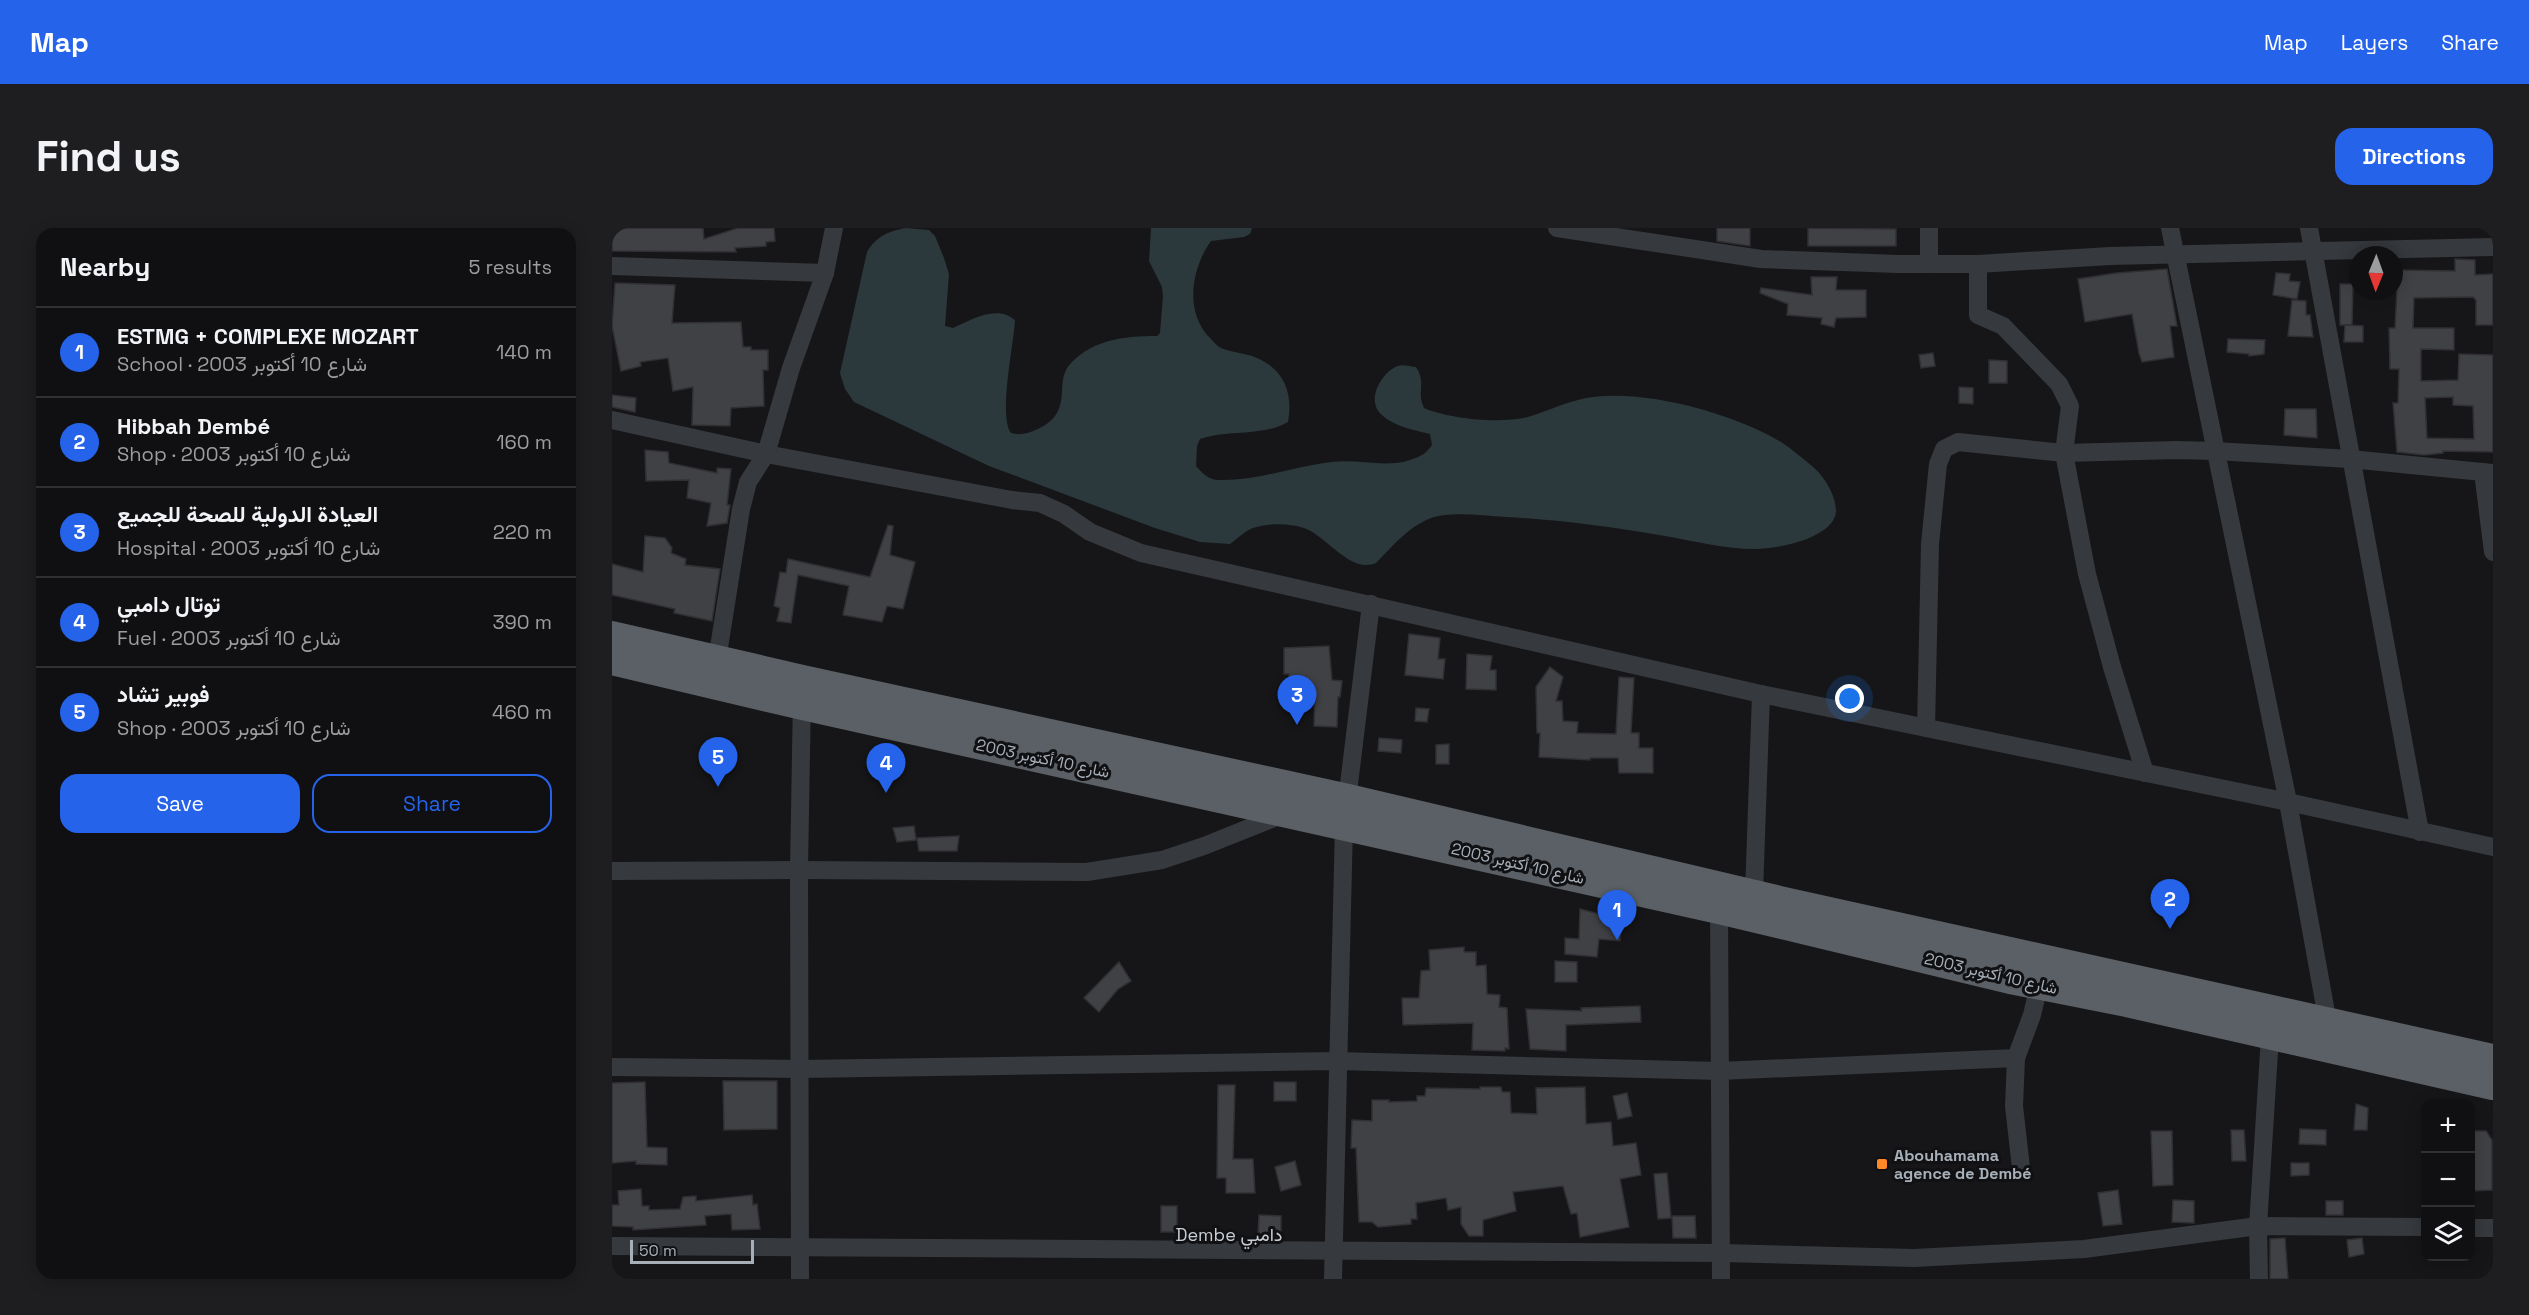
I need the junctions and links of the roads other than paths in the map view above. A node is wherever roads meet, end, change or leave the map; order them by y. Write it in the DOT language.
graph roads {
  1 [pos="834,228"];
  2 [pos="1557,228"];
  3 [pos="1929,228"];
  4 [pos="2170,228"];
  5 [pos="2309,228"];
  6 [pos="2493,247"];
  7 [pos="2313,253"];
  8 [pos="2175,255"];
  9 [pos="1929,264"];
  10 [pos="1978,264"];
  11 [pos="612,266"];
  12 [pos="825,273"];
  13 [pos="612,420"];
  14 [pos="2215,451"];
  15 [pos="2064,453"];
  16 [pos="766,454"];
  17 [pos="2350,459"];
  18 [pos="2488,472"];
  19 [pos="2493,552"];
  20 [pos="1371,604"];
  21 [pos="612,636"];
  22 [pos="612,660"];
  23 [pos="717,660"];
  24 [pos="802,692"];
  25 [pos="1761,694"];
  26 [pos="1926,728"];
  27 [pos="2145,772"];
  28 [pos="2289,802"];
  29 [pos="1288,812"];
  30 [pos="1346,812"];
  31 [pos="2420,832"];
  32 [pos="2493,847"];
  33 [pos="799,870"];
  34 [pos="612,872"];
  35 [pos="1754,893"];
  36 [pos="1719,909"];
  37 [pos="2042,972"];
  38 [pos="2329,1035"];
  39 [pos="2270,1036"];
  40 [pos="2016,1058"];
  41 [pos="2493,1059"];
  42 [pos="1337,1061"];
  43 [pos="612,1067"];
  44 [pos="800,1069"];
  45 [pos="1720,1071"];
  46 [pos="2493,1085"];
  47 [pos="2020,1168"];
  48 [pos="2258,1226"];
  49 [pos="2421,1227"];
  50 [pos="2475,1228"];
  51 [pos="2493,1228"];
  52 [pos="612,1246"];
  53 [pos="801,1246"];
  54 [pos="1334,1250"];
  55 [pos="1722,1253"];
  56 [pos="800,1279"];
  57 [pos="1333,1279"];
  58 [pos="1721,1279"];
  59 [pos="2259,1279"];
  1 -- 12 [label="street"];
  2 -- 9 [label="street"];
  3 -- 9 [label="street"];
  4 -- 8 [label="street"];
  5 -- 7 [label="street"];
  6 -- 7 [label="street"];
  7 -- 8 [label="street"];
  7 -- 17 [label="street"];
  8 -- 10 [label="street"];
  8 -- 14 [label="street"];
  9 -- 10 [label="street"];
  10 -- 15 [label="street"];
  11 -- 12 [label="street"];
  12 -- 16 [label="street"];
  13 -- 16 [label="street"];
  14 -- 15 [label="street"];
  14 -- 17 [label="street"];
  14 -- 28 [label="street"];
  15 -- 26 [label="street"];
  15 -- 27 [label="street"];
  16 -- 20 [label="street"];
  16 -- 23 [label="street"];
  17 -- 18 [label="street"];
  17 -- 31 [label="street"];
  18 -- 19 [label="street"];
  20 -- 25 [label="street"];
  20 -- 30 [label="street"];
  21 -- 23 [label="highway, شارع 10 أكتوبر 2003"];
  22 -- 24 [label="highway, شارع 10 أكتوبر 2003"];
  23 -- 24 [label="highway, شارع 10 أكتوبر 2003"];
  24 -- 29 [label="highway, شارع 10 أكتوبر 2003"];
  24 -- 30 [label="highway, شارع 10 أكتوبر 2003"];
  24 -- 33 [label="street"];
  25 -- 26 [label="street"];
  25 -- 35 [label="street"];
  26 -- 27 [label="street"];
  27 -- 28 [label="street"];
  28 -- 31 [label="street"];
  28 -- 38 [label="street"];
  29 -- 30 [label="highway, شارع 10 أكتوبر 2003"];
  29 -- 33 [label="street"];
  30 -- 35 [label="highway, شارع 10 أكتوبر 2003"];
  30 -- 36 [label="highway, شارع 10 أكتوبر 2003"];
  30 -- 42 [label="street"];
  31 -- 32 [label="street"];
  33 -- 34 [label="street"];
  33 -- 44 [label="street"];
  35 -- 37 [label="highway, شارع 10 أكتوبر 2003"];
  36 -- 37 [label="highway, شارع 10 أكتوبر 2003"];
  36 -- 45 [label="street"];
  37 -- 38 [label="highway, شارع 10 أكتوبر 2003"];
  37 -- 39 [label="highway, شارع 10 أكتوبر 2003"];
  37 -- 40 [label="street"];
  38 -- 39 [label="highway, شارع 10 أكتوبر 2003"];
  38 -- 41 [label="highway, شارع 10 أكتوبر 2003"];
  38 -- 46 [label="highway, شارع 10 أكتوبر 2003"];
  39 -- 48 [label="street"];
  40 -- 45 [label="street"];
  40 -- 47 [label="street"];
  42 -- 44 [label="street"];
  42 -- 45 [label="street"];
  42 -- 54 [label="street"];
  43 -- 44 [label="street"];
  44 -- 53 [label="street"];
  45 -- 55 [label="street"];
  48 -- 49 [label="street"];
  48 -- 55 [label="street"];
  48 -- 59 [label="street"];
  50 -- 51 [label="street"];
  52 -- 53 [label="street"];
  53 -- 54 [label="street"];
  53 -- 56 [label="street"];
  54 -- 55 [label="street"];
  54 -- 57 [label="street"];
  55 -- 58 [label="street"];
}
